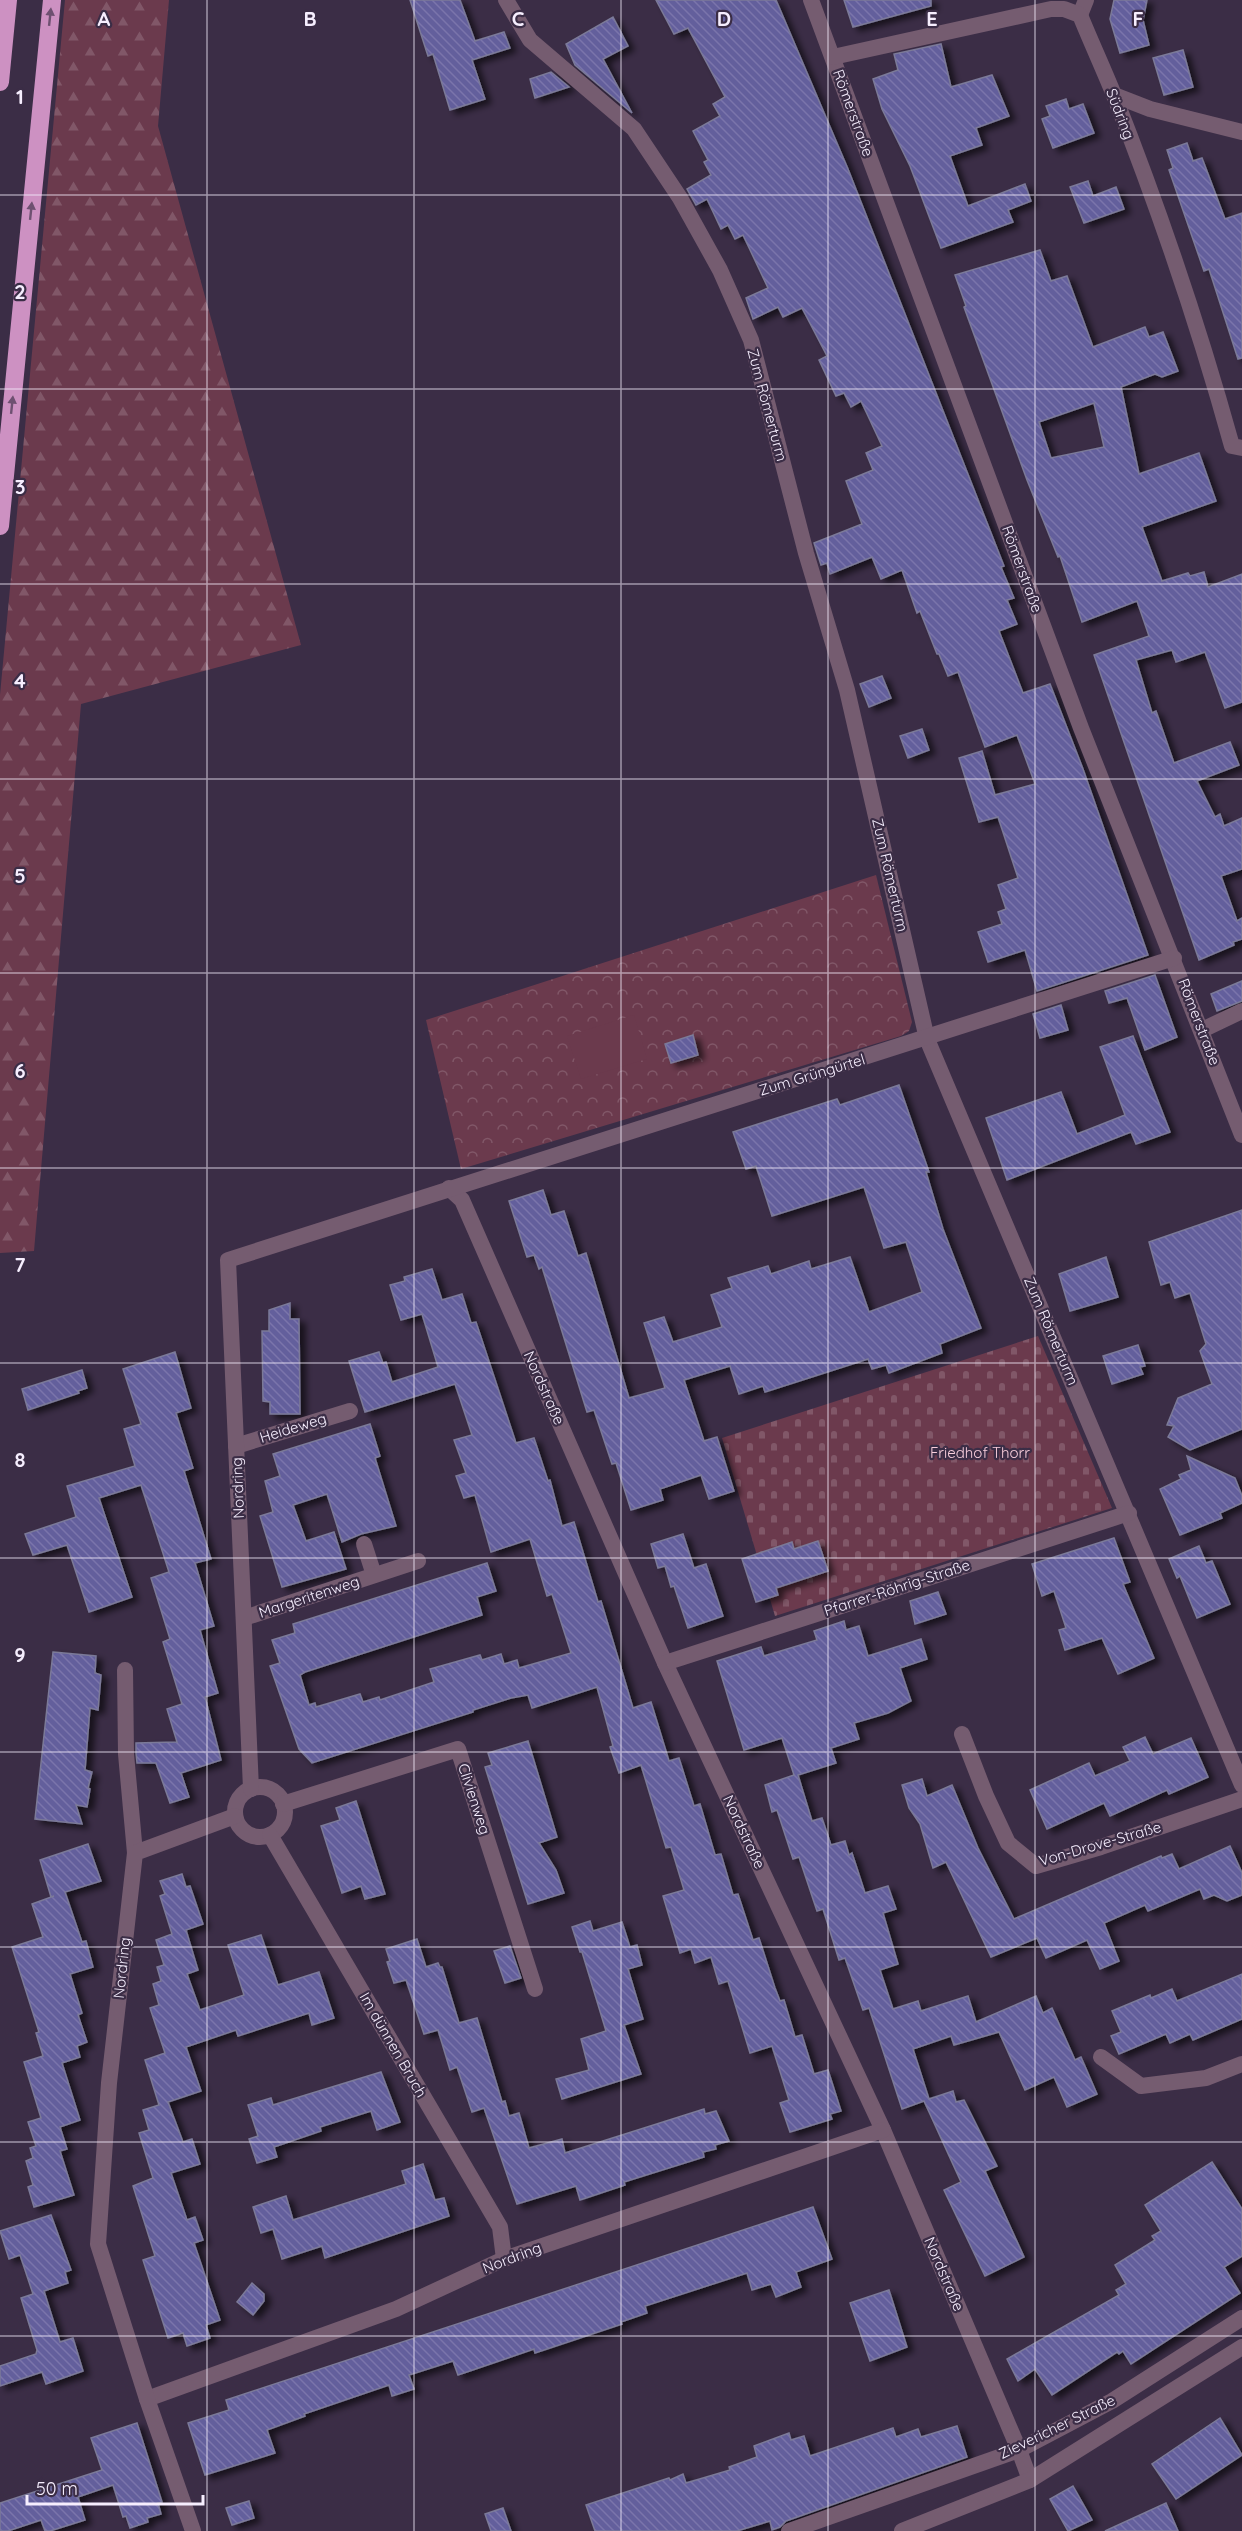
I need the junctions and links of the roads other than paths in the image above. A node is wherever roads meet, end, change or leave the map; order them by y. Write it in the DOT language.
graph roads {
  1 [pos="8,0"];
  2 [pos="52,0"];
  3 [pos="506,0"];
  4 [pos="811,0"];
  5 [pos="1083,8"];
  6 [pos="833,57"];
  7 [pos="0,82"];
  8 [pos="1114,95"];
  9 [pos="1242,132"];
  10 [pos="1242,448"];
  11 [pos="0,526"];
  12 [pos="1174,958"];
  13 [pos="1242,1011"];
  14 [pos="1202,1030"];
  15 [pos="927,1039"];
  16 [pos="1242,1135"];
  17 [pos="449,1188"];
  18 [pos="228,1260"];
  19 [pos="350,1411"];
  20 [pos="236,1446"];
  21 [pos="1129,1513"];
  22 [pos="364,1544"];
  23 [pos="418,1561"];
  24 [pos="374,1575"];
  25 [pos="244,1618"];
  26 [pos="665,1663"];
  27 [pos="125,1670"];
  28 [pos="962,1734"];
  29 [pos="1242,1785"];
  30 [pos="251,1789"];
  31 [pos="1242,1799"];
  32 [pos="283,1804"];
  33 [pos="236,1816"];
  34 [pos="270,1835"];
  35 [pos="135,1853"];
  36 [pos="535,1989"];
  37 [pos="1101,2057"];
  38 [pos="1242,2064"];
  39 [pos="883,2130"];
  40 [pos="504,2259"];
  41 [pos="1242,2318"];
  42 [pos="1242,2347"];
  43 [pos="147,2399"];
  44 [pos="1019,2450"];
  45 [pos="1030,2480"];
  46 [pos="193,2531"];
  47 [pos="789,2531"];
  48 [pos="902,2531"];
  1 -- 7 [label="highway"];
  11 -- 2 [label="highway, one-way"];
  3 -- 15 [label="street, Zum Römerturm"];
  4 -- 6 [label="street, Römerstraße"];
  5 -- 6 [label="street, Südring"];
  5 -- 8 [label="street, Südring"];
  6 -- 12 [label="street, Römerstraße"];
  8 -- 9 [label="street"];
  8 -- 10 [label="street, Südring"];
  12 -- 14 [label="street, Römerstraße"];
  12 -- 15 [label="street, Zum Grüngürtel"];
  13 -- 14 [label="street"];
  14 -- 16 [label="street, Römerstraße"];
  15 -- 17 [label="street, Zum Grüngürtel"];
  15 -- 21 [label="street, Zum Römerturm"];
  17 -- 18 [label="street, Zum Grüngürtel"];
  17 -- 26 [label="street, Nordstraße"];
  18 -- 20 [label="street, Nordring"];
  19 -- 20 [label="street, Heideweg"];
  20 -- 25 [label="street, Nordring"];
  21 -- 26 [label="street, Pfarrer-Röhrig-Straße"];
  21 -- 29 [label="street, Zum Römerturm"];
  22 -- 24 [label="street, Margeritenweg"];
  23 -- 24 [label="street, Margeritenweg"];
  24 -- 25 [label="street, Margeritenweg"];
  25 -- 30 [label="street, Nordring"];
  26 -- 39 [label="street, Nordstraße"];
  27 -- 35 [label="street, Nordring"];
  28 -- 31 [label="street, Von-Drove-Straße"];
  30 -- 32 [label="street"];
  30 -- 33 [label="street"];
  32 -- 34 [label="street"];
  32 -- 36 [label="street, Clivienweg"];
  33 -- 34 [label="street"];
  33 -- 35 [label="street"];
  34 -- 40 [label="street, Im dünnen Bruch"];
  35 -- 43 [label="street, Nordring"];
  37 -- 38 [label="street"];
  39 -- 40 [label="street, Nordring"];
  39 -- 44 [label="street, Nordstraße"];
  40 -- 43 [label="street, Nordring"];
  41 -- 44 [label="street, Zievericher Straße"];
  42 -- 45 [label="street, Zievericher Straße"];
  43 -- 46 [label="street, Nordring"];
  44 -- 45 [label="street, Nordstraße"];
  44 -- 47 [label="street, Zievericher Straße"];
  45 -- 48 [label="street, Zievericher Straße"];
}
